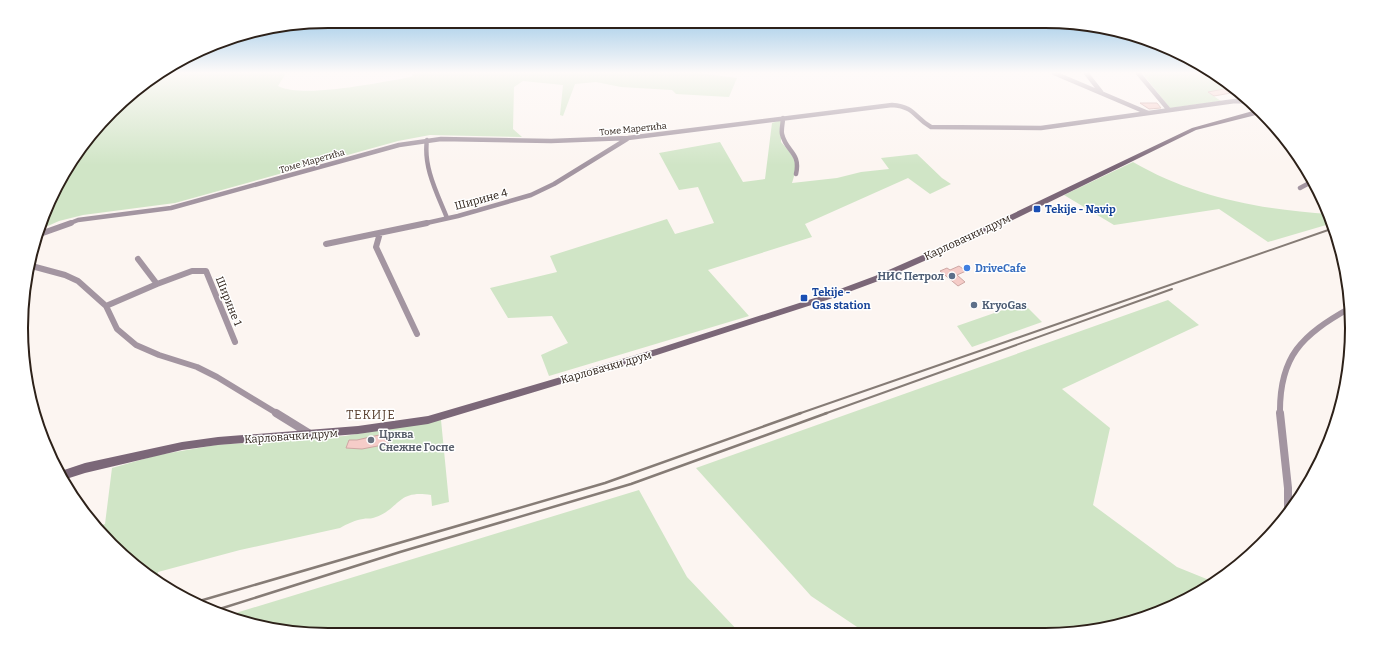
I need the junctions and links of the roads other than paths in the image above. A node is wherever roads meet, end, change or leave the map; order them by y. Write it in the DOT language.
graph roads {
  1 [pos="1127,104"];
  2 [pos="1164,104"];
  3 [pos="1211,104"];
  4 [pos="1169,110"];
  5 [pos="1150,113"];
  6 [pos="1254,113"];
  7 [pos="783,118"];
  8 [pos="628,138"];
  9 [pos="427,140"];
  10 [pos="796,174"];
  11 [pos="1308,184"];
  12 [pos="1300,188"];
  13 [pos="447,218"];
  14 [pos="44,233"];
  15 [pos="380,234"];
  16 [pos="326,244"];
  17 [pos="138,259"];
  18 [pos="34,267"];
  19 [pos="157,284"];
  20 [pos="106,306"];
  21 [pos="1344,311"];
  22 [pos="417,334"];
  23 [pos="235,342"];
  24 [pos="310,434"];
  25 [pos="66,474"];
  26 [pos="1287,506"];
  1 -- 5 [label="street"];
  2 -- 4 [label="street"];
  3 -- 4 [label="street, Томе Маретића"];
  4 -- 5 [label="street, Томе Маретића"];
  5 -- 7 [label="street, Томе Маретића"];
  6 -- 24 [label="main road, Карловачки друм"];
  7 -- 8 [label="street, Томе Маретића"];
  7 -- 10 [label="street"];
  8 -- 9 [label="street, Томе Маретића"];
  8 -- 13 [label="street, Ширине 4"];
  9 -- 13 [label="street"];
  9 -- 14 [label="street, Томе Маретића"];
  11 -- 12 [label="street"];
  13 -- 15 [label="street, Ширине 4"];
  15 -- 16 [label="street, Ширине 4"];
  15 -- 22 [label="street"];
  17 -- 19 [label="street"];
  18 -- 20 [label="street"];
  19 -- 20 [label="street"];
  19 -- 23 [label="street, Ширине 1"];
  20 -- 24 [label="street"];
  21 -- 26 [label="street"];
  24 -- 25 [label="main road, Карловачки друм"];
}
